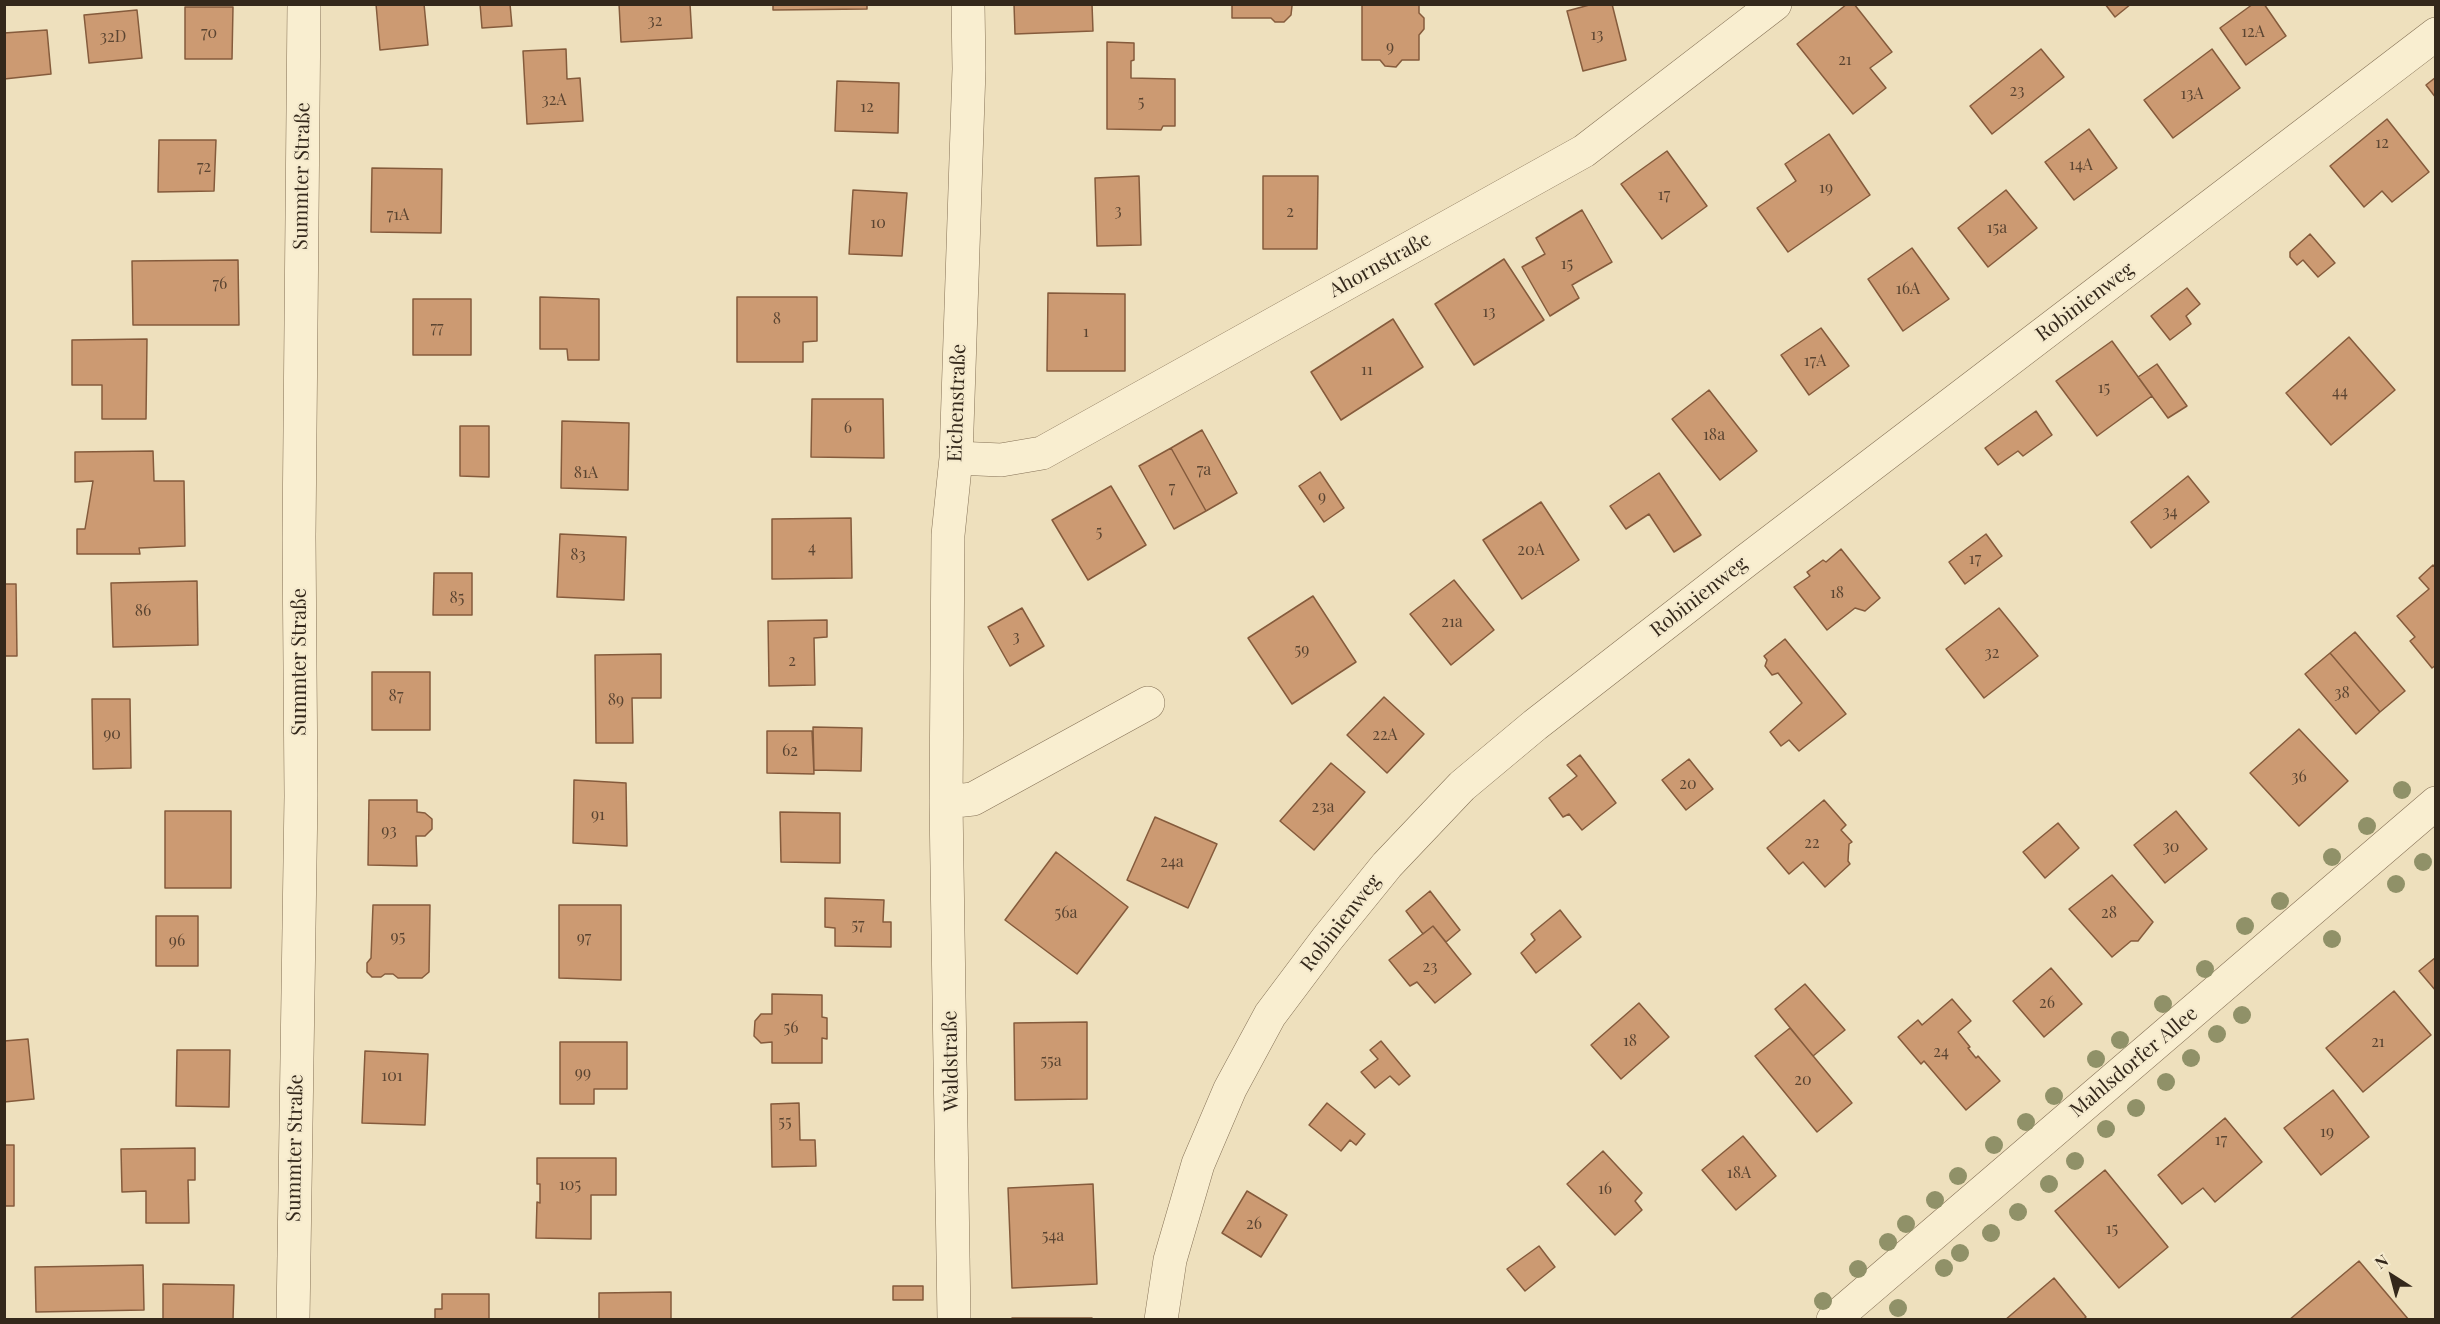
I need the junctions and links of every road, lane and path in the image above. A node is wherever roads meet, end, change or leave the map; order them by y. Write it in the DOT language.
graph roads {
  1 [pos="304,4"];
  2 [pos="968,4"];
  3 [pos="1775,4"];
  4 [pos="2436,33"];
  5 [pos="956,458"];
  6 [pos="1148,703"];
  7 [pos="946,802"];
  8 [pos="2436,803"];
  9 [pos="293,1320"];
  10 [pos="954,1320"];
  11 [pos="1161,1320"];
  12 [pos="1833,1320"];
  1 -- 9 [label="street, Summter Straße"];
  2 -- 5 [label="street, Eichenstraße"];
  3 -- 5 [label="street, Ahornstraße"];
  4 -- 11 [label="street, Robinienweg"];
  5 -- 7 [label="street, Eichenstraße"];
  6 -- 7 [label="street"];
  7 -- 10 [label="street, Waldstraße"];
  8 -- 12 [label="street, Mahlsdorfer Allee"];
}
